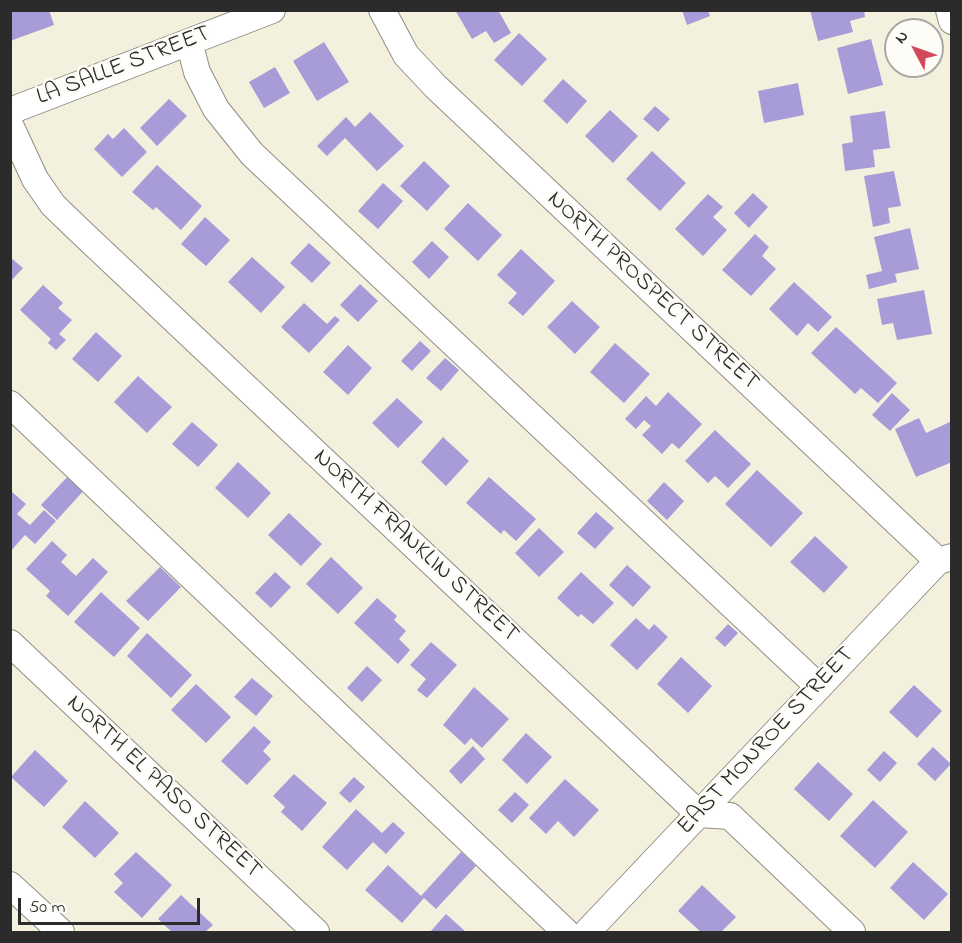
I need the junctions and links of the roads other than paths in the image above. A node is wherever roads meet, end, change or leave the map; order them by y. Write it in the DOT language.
graph roads {
  1 [pos="272,10"];
  2 [pos="382,10"];
  3 [pos="949,10"];
  4 [pos="951,21"];
  5 [pos="189,42"];
  6 [pos="10,111"];
  7 [pos="10,125"];
  8 [pos="10,404"];
  9 [pos="944,559"];
  10 [pos="10,644"];
  11 [pos="819,687"];
  12 [pos="699,814"];
  13 [pos="10,885"];
  14 [pos="61,933"];
  15 [pos="316,933"];
  16 [pos="566,933"];
  17 [pos="587,933"];
  18 [pos="852,933"];
  1 -- 5 [label="street, LA SALLE STREET"];
  2 -- 9 [label="street, NORTH PROSPECT STREET"];
  3 -- 4 [label="street"];
  5 -- 6 [label="street, LA SALLE STREET"];
  5 -- 11 [label="street"];
  7 -- 12 [label="street, NORTH FRANKLIN STREET"];
  8 -- 16 [label="street"];
  9 -- 11 [label="street, EAST MONROE STREET"];
  10 -- 15 [label="street, NORTH EL PASO STREET"];
  11 -- 12 [label="street, EAST MONROE STREET"];
  12 -- 17 [label="street, EAST MONROE STREET"];
  12 -- 18 [label="street"];
  13 -- 14 [label="street"];
}
